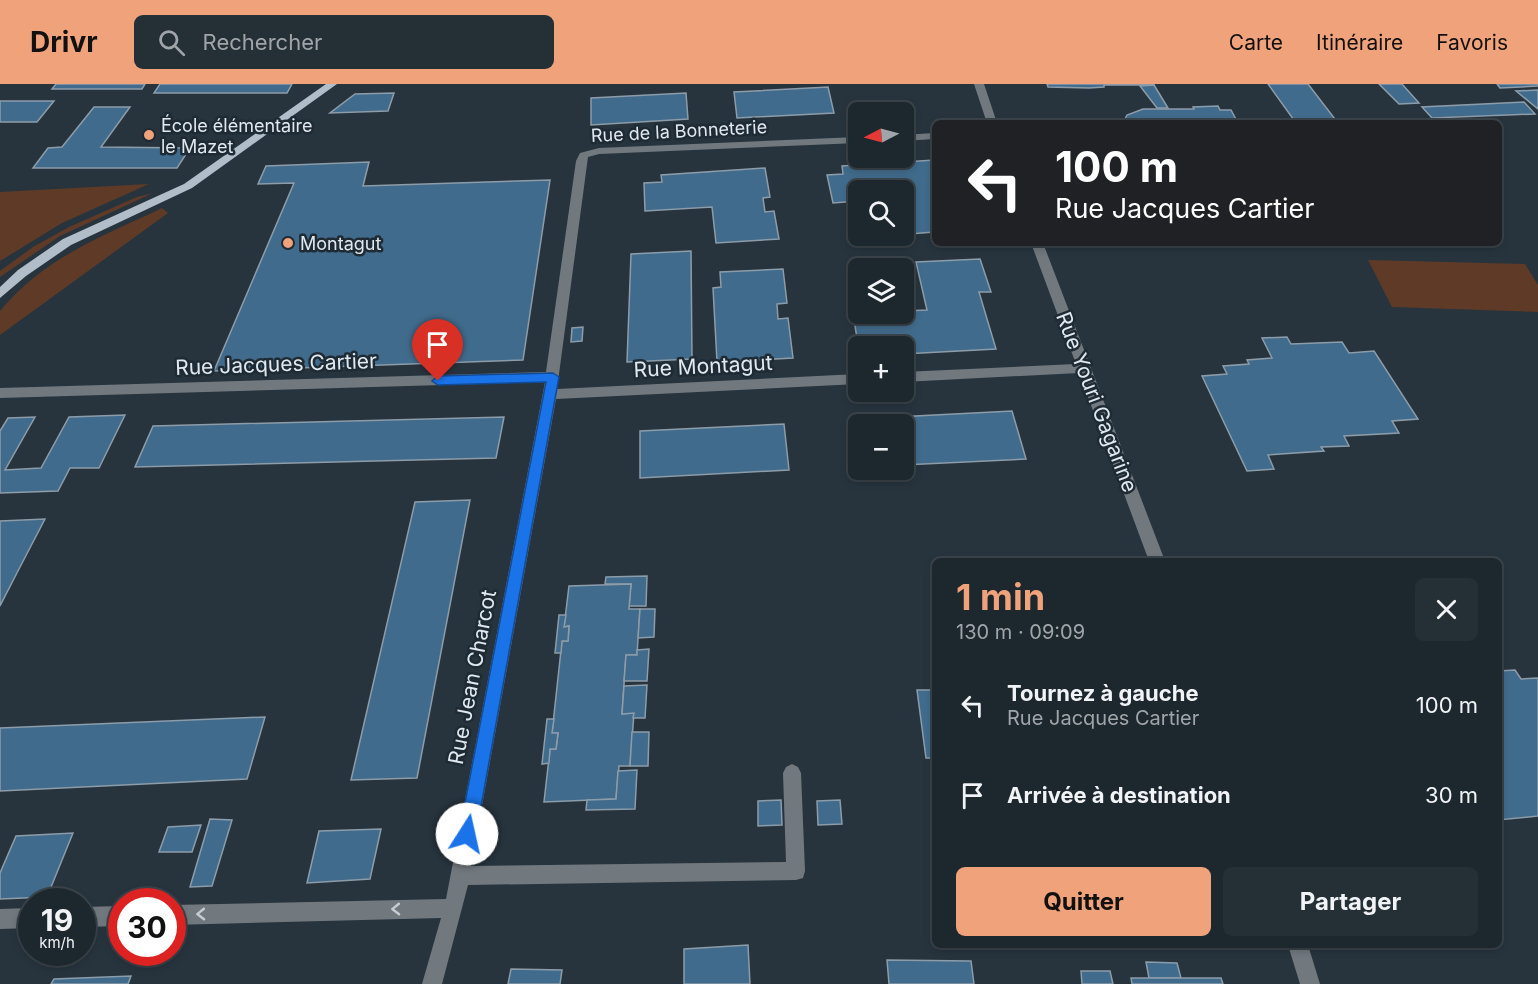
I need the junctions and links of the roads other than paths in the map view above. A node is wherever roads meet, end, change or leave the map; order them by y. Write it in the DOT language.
graph roads {
  1 [pos="332,84"];
  2 [pos="979,84"];
  3 [pos="991,120"];
  4 [pos="932,136"];
  5 [pos="914,137"];
  6 [pos="848,140"];
  7 [pos="1038,246"];
  8 [pos="0,294"];
  9 [pos="1084,368"];
  10 [pos="914,376"];
  11 [pos="553,377"];
  12 [pos="848,379"];
  13 [pos="0,393"];
  14 [pos="550,394"];
  15 [pos="1156,558"];
  16 [pos="792,773"];
  17 [pos="460,876"];
  18 [pos="454,908"];
  19 [pos="186,915"];
  20 [pos="18,918"];
  21 [pos="0,919"];
  22 [pos="1299,948"];
  23 [pos="432,984"];
  24 [pos="1310,984"];
  1 -- 8 [label="main road"];
  2 -- 3 [label="street"];
  4 -- 5 [label="street"];
  6 -- 11 [label="street, Rue de la Bonneterie"];
  7 -- 9 [label="street, Rue Youri Gagarine"];
  9 -- 10 [label="street"];
  9 -- 15 [label="street, Rue Youri Gagarine"];
  11 -- 13 [label="street, Rue Jacques Cartier"];
  11 -- 14 [label="street, Rue Jean Charcot"];
  12 -- 14 [label="street, Rue Montagut"];
  14 -- 17 [label="street, Rue Jean Charcot"];
  16 -- 17 [label="street"];
  17 -- 18 [label="street, Rue Jean Charcot"];
  18 -- 19 [label="street, one-way"];
  18 -- 23 [label="street, Rue Jean Charcot"];
  20 -- 21 [label="street"];
  22 -- 24 [label="street"];
}
